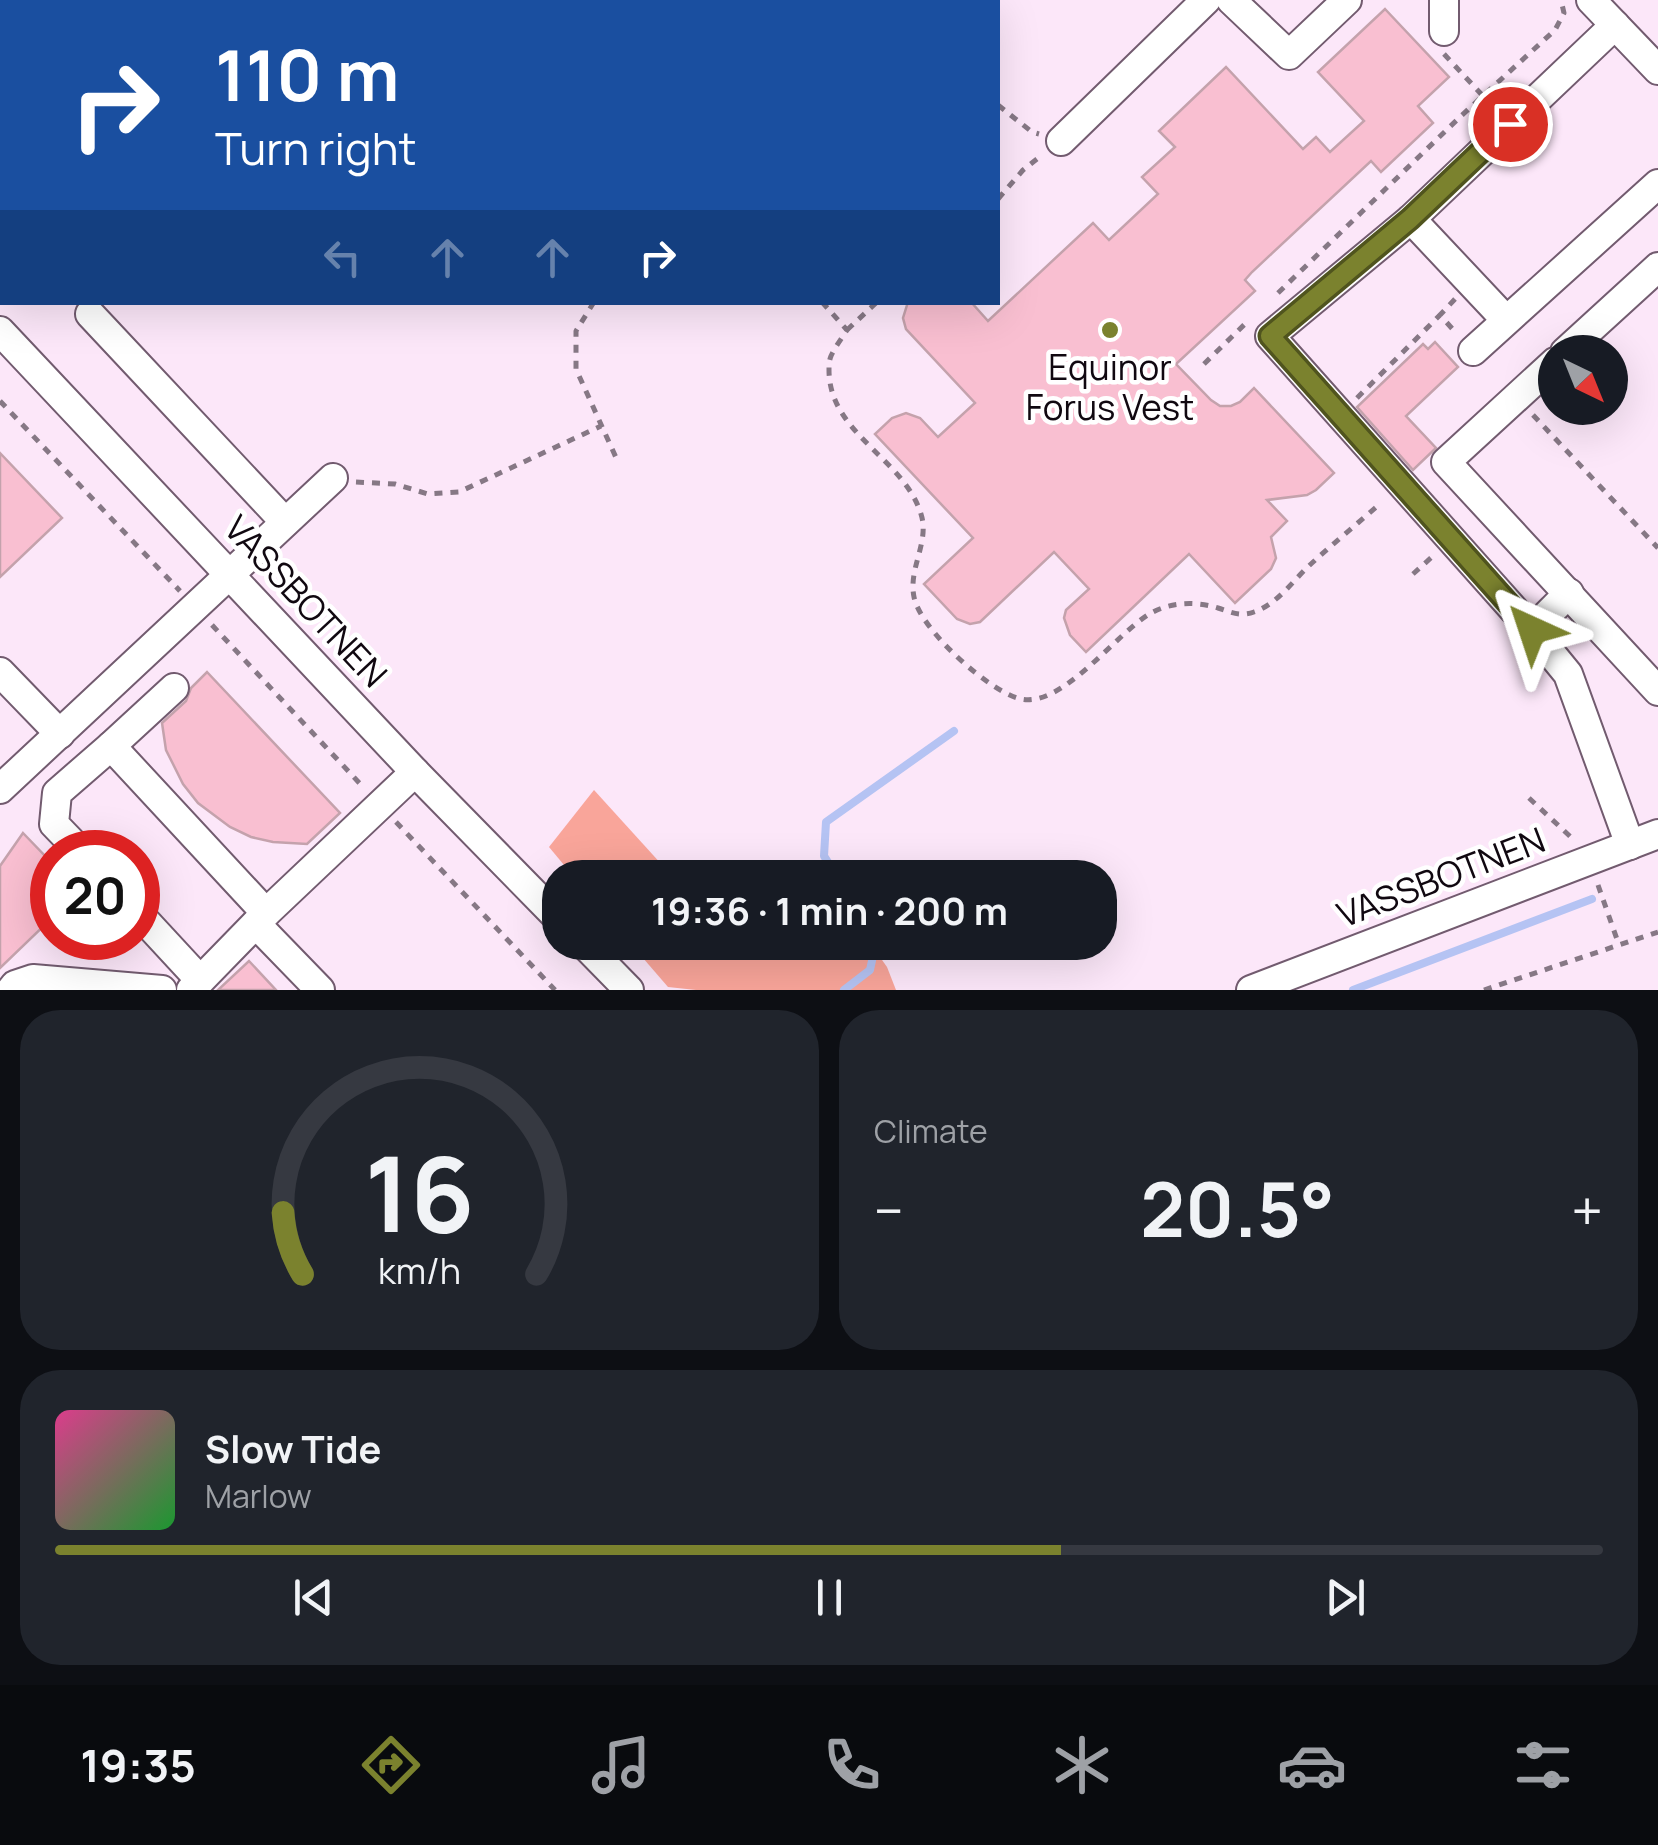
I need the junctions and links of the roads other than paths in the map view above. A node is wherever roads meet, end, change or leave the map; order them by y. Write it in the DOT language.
graph roads {
  1 [pos="1206,0"];
  2 [pos="1231,0"];
  3 [pos="1347,0"];
  4 [pos="1444,0"];
  5 [pos="1591,0"];
  6 [pos="1615,25"];
  7 [pos="1444,30"];
  8 [pos="1658,70"];
  9 [pos="1060,141"];
  10 [pos="1658,184"];
  11 [pos="1410,219"];
  12 [pos="1658,267"];
  13 [pos="90,314"];
  14 [pos="1506,320"];
  15 [pos="0,331"];
  16 [pos="1584,335"];
  17 [pos="1473,351"];
  18 [pos="1538,378"];
  19 [pos="332,478"];
  20 [pos="284,522"];
  21 [pos="230,574"];
  22 [pos="1570,594"];
  23 [pos="1532,630"];
  24 [pos="0,672"];
  25 [pos="174,688"];
  26 [pos="1658,690"];
  27 [pos="60,734"];
  28 [pos="111,746"];
  29 [pos="415,772"];
  30 [pos="0,789"];
  31 [pos="60,830"];
  32 [pos="1658,834"];
  33 [pos="1630,845"];
  34 [pos="542,902"];
  35 [pos="261,918"];
  36 [pos="160,940"];
  37 [pos="599,960"];
  38 [pos="196,985"];
  39 [pos="1262,988"];
  40 [pos="11,990"];
  41 [pos="162,990"];
  42 [pos="320,990"];
  43 [pos="628,990"];
  1 -- 9 [label="street"];
  2 -- 3 [label="street"];
  4 -- 7 [label="street"];
  5 -- 6 [label="street"];
  6 -- 8 [label="street"];
  6 -- 11 [label="street"];
  10 -- 14 [label="street"];
  11 -- 14 [label="street"];
  11 -- 23 [label="street"];
  12 -- 16 [label="street"];
  13 -- 20 [label="street"];
  14 -- 17 [label="street"];
  15 -- 21 [label="street, VASSBOTNEN"];
  18 -- 22 [label="street"];
  19 -- 20 [label="street"];
  20 -- 21 [label="street"];
  21 -- 27 [label="street"];
  21 -- 29 [label="street, VASSBOTNEN"];
  22 -- 23 [label="street"];
  22 -- 26 [label="street"];
  23 -- 33 [label="street"];
  24 -- 27 [label="street"];
  25 -- 28 [label="street"];
  27 -- 30 [label="street"];
  28 -- 31 [label="street"];
  28 -- 35 [label="street"];
  29 -- 34 [label="street, VASSBOTNEN"];
  29 -- 35 [label="street"];
  32 -- 33 [label="street, VASSBOTNEN"];
  33 -- 39 [label="street, VASSBOTNEN"];
  35 -- 38 [label="street"];
  35 -- 42 [label="street"];
  36 -- 38 [label="street"];
  37 -- 43 [label="street"];
  40 -- 41 [label="street"];
}
